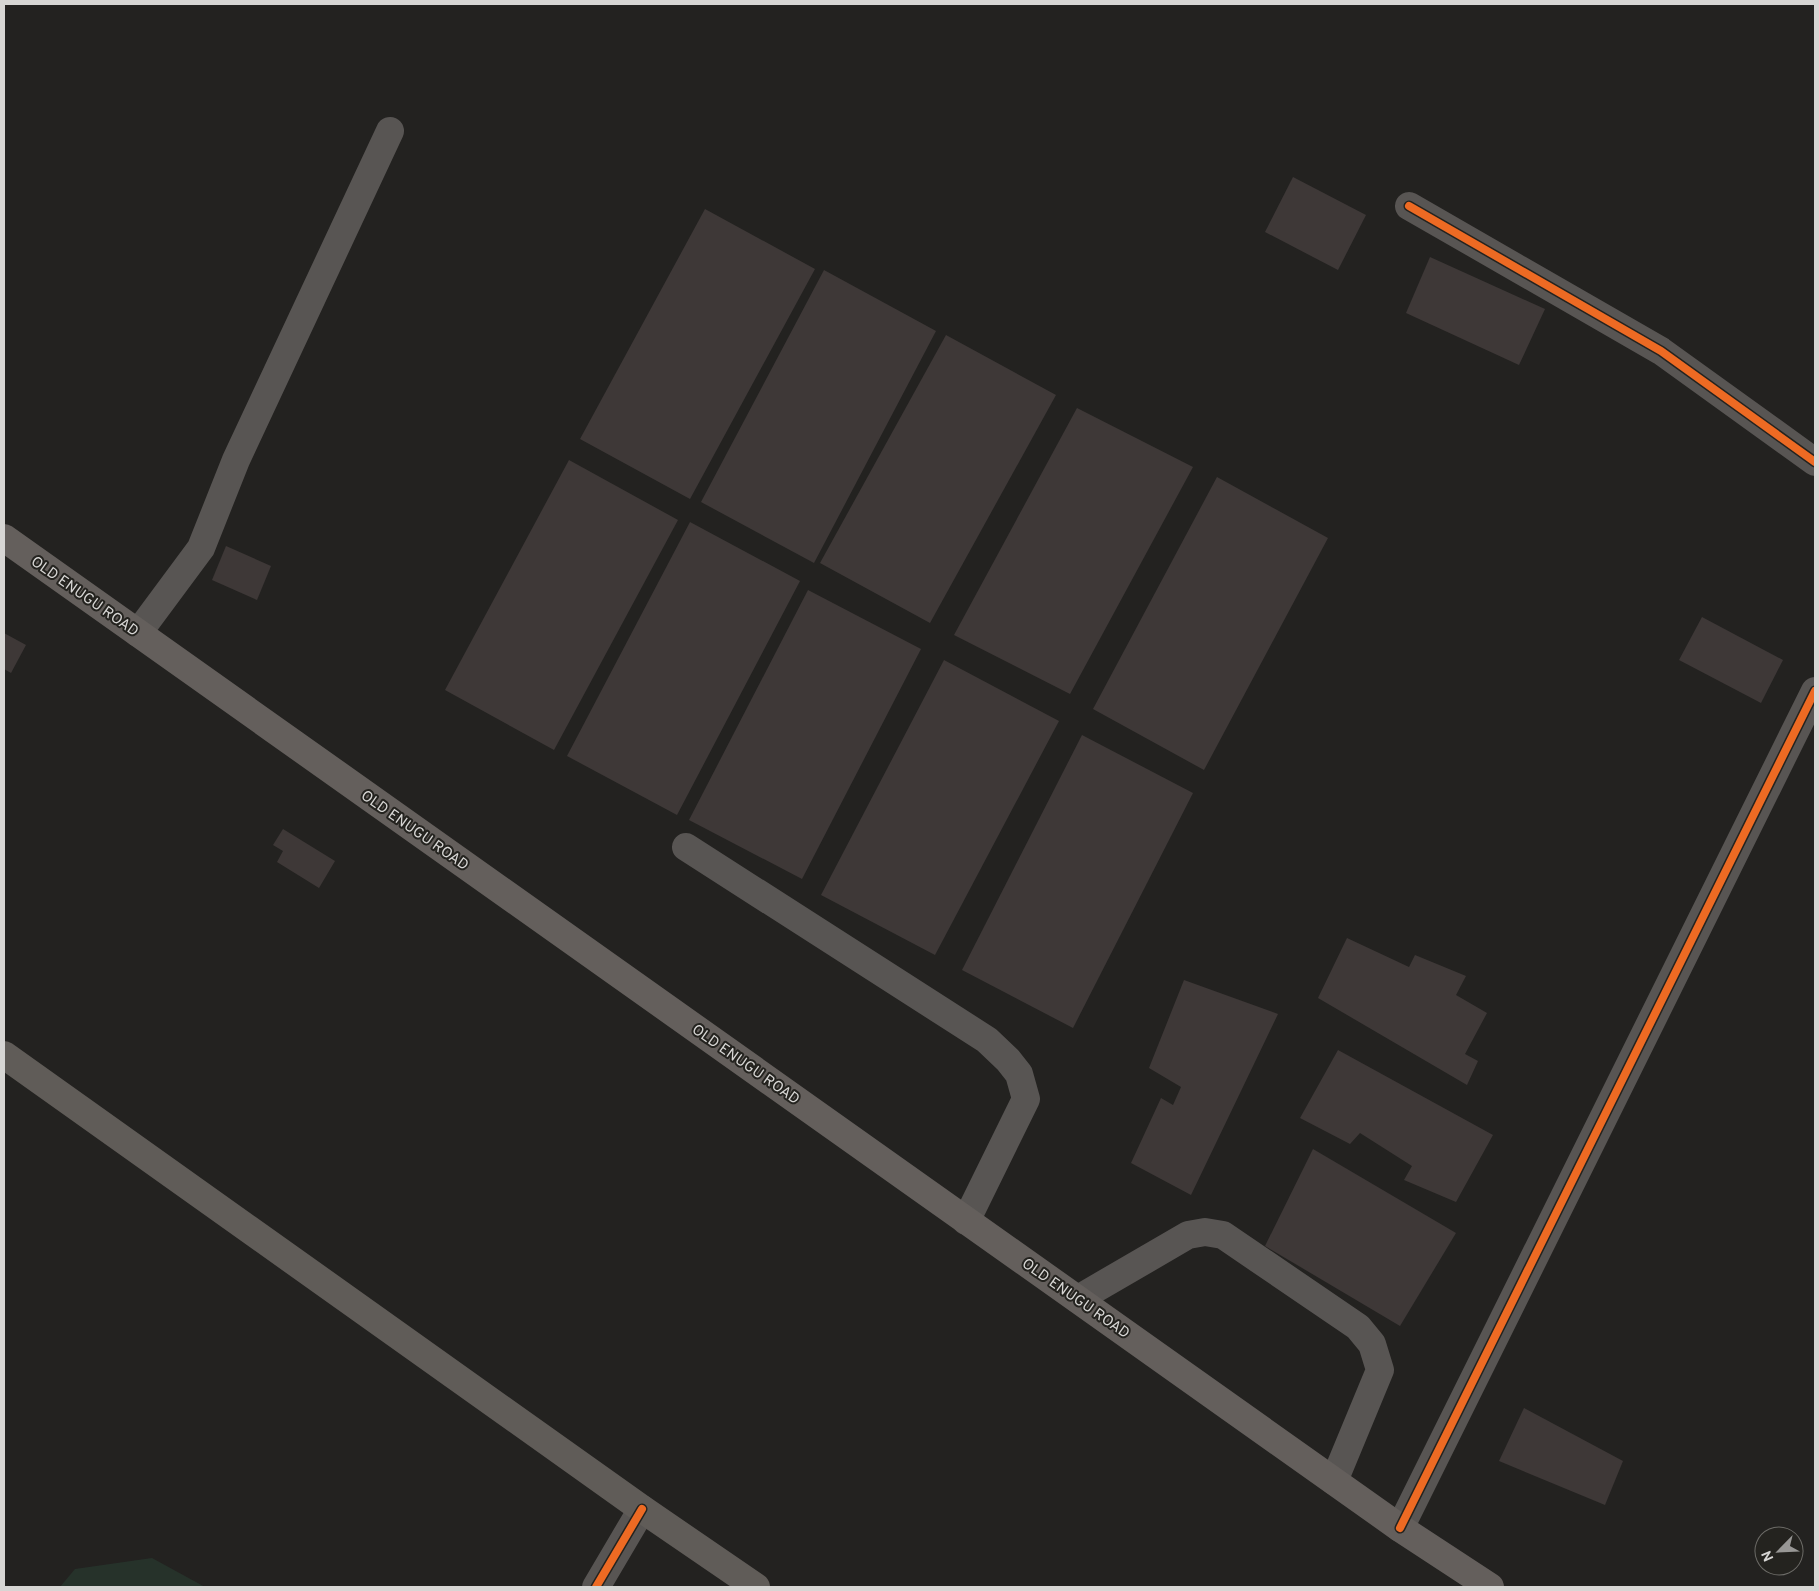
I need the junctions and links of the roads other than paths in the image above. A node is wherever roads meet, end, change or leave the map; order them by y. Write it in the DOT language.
graph roads {
  1 [pos="390,131"];
  2 [pos="1409,206"];
  3 [pos="1815,462"];
  4 [pos="4,538"];
  5 [pos="138,633"];
  6 [pos="1815,691"];
  7 [pos="686,847"];
  8 [pos="4,1055"];
  9 [pos="966,1220"];
  10 [pos="1078,1299"];
  11 [pos="1334,1481"];
  12 [pos="642,1509"];
  13 [pos="1400,1528"];
  14 [pos="596,1587"];
  15 [pos="756,1587"];
  16 [pos="1490,1587"];
  1 -- 5 [label="street"];
  2 -- 3 [label="street"];
  4 -- 5 [label="main road, OLD ENUGU ROAD"];
  5 -- 9 [label="main road, OLD ENUGU ROAD"];
  6 -- 13 [label="street"];
  7 -- 9 [label="street"];
  8 -- 12 [label="highway"];
  9 -- 10 [label="main road, OLD ENUGU ROAD"];
  10 -- 11 [label="main road, OLD ENUGU ROAD"];
  10 -- 11 [label="street"];
  11 -- 13 [label="main road, OLD ENUGU ROAD"];
  12 -- 14 [label="street"];
  12 -- 15 [label="highway"];
  13 -- 16 [label="main road, OLD ENUGU ROAD"];
}
